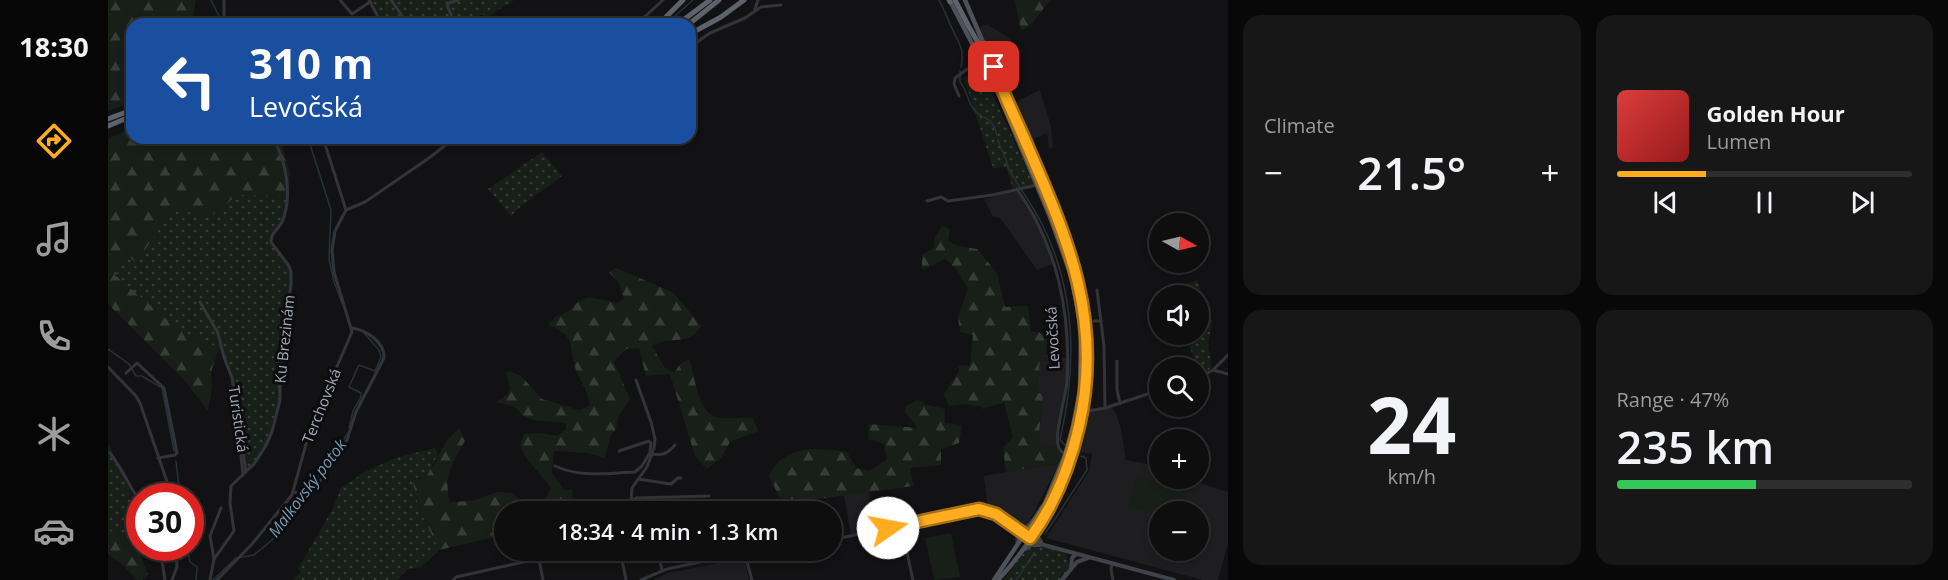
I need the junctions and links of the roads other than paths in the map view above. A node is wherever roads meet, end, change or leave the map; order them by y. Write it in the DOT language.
graph roads {
  1 [pos="224,0"];
  2 [pos="340,0"];
  3 [pos="391,0"];
  4 [pos="458,0"];
  5 [pos="663,0"];
  6 [pos="683,0"];
  7 [pos="710,0"];
  8 [pos="719,0"];
  9 [pos="744,0"];
  10 [pos="758,0"];
  11 [pos="951,0"];
  12 [pos="965,0"];
  13 [pos="369,1"];
  14 [pos="782,5"];
  15 [pos="346,8"];
  16 [pos="755,10"];
  17 [pos="342,11"];
  18 [pos="224,18"];
  19 [pos="379,18"];
  20 [pos="404,18"];
  21 [pos="452,18"];
  22 [pos="644,18"];
  23 [pos="665,18"];
  24 [pos="686,18"];
  25 [pos="696,18"];
  26 [pos="696,31"];
  27 [pos="696,43"];
  28 [pos="979,56"];
  29 [pos="975,63"];
  30 [pos="986,68"];
  31 [pos="996,74"];
  32 [pos="959,96"];
  33 [pos="126,113"];
  34 [pos="126,117"];
  35 [pos="108,121"];
  36 [pos="276,144"];
  37 [pos="325,144"];
  38 [pos="448,144"];
  39 [pos="1037,185"];
  40 [pos="1018,189"];
  41 [pos="927,201"];
  42 [pos="346,210"];
  43 [pos="1097,290"];
  44 [pos="200,302"];
  45 [pos="1094,321"];
  46 [pos="1101,321"];
  47 [pos="352,329"];
  48 [pos="1228,355"];
  49 [pos="1117,361"];
  50 [pos="108,367"];
  51 [pos="1213,370"];
  52 [pos="1209,372"];
  53 [pos="126,373"];
  54 [pos="1228,374"];
  55 [pos="636,380"];
  56 [pos="230,388"];
  57 [pos="1149,394"];
  58 [pos="1120,403"];
  59 [pos="1105,408"];
  60 [pos="1079,413"];
  61 [pos="675,445"];
  62 [pos="619,451"];
  63 [pos="110,453"];
  64 [pos="651,454"];
  65 [pos="1065,455"];
  66 [pos="158,458"];
  67 [pos="555,466"];
  68 [pos="244,473"];
  69 [pos="681,478"];
  70 [pos="638,479"];
  71 [pos="128,483"];
  72 [pos="167,483"];
  73 [pos="294,492"];
  74 [pos="708,496"];
  75 [pos="634,497"];
  76 [pos="631,501"];
  77 [pos="1042,507"];
  78 [pos="222,508"];
  79 [pos="901,525"];
  80 [pos="1012,525"];
  81 [pos="1038,527"];
  82 [pos="1025,535"];
  83 [pos="842,538"];
  84 [pos="1030,538"];
  85 [pos="1044,545"];
  86 [pos="1016,548"];
  87 [pos="1064,550"];
  88 [pos="1019,554"];
  89 [pos="1076,554"];
  90 [pos="1093,558"];
  91 [pos="214,559"];
  92 [pos="162,561"];
  93 [pos="177,561"];
  94 [pos="530,561"];
  95 [pos="538,561"];
  96 [pos="622,561"];
  97 [pos="660,561"];
  98 [pos="706,561"];
  99 [pos="747,561"];
  100 [pos="1070,561"];
  101 [pos="1077,562"];
  102 [pos="1112,563"];
  103 [pos="1071,568"];
  104 [pos="662,571"];
  105 [pos="453,579"];
  106 [pos="165,580"];
  107 [pos="172,580"];
  108 [pos="211,580"];
  109 [pos="217,580"];
  110 [pos="543,580"];
  111 [pos="626,580"];
  112 [pos="641,580"];
  113 [pos="752,580"];
  114 [pos="913,580"];
  115 [pos="996,580"];
  116 [pos="1062,580"];
  117 [pos="1113,580"];
  118 [pos="1174,580"];
  1 -- 18 [label="street"];
  2 -- 15 [label="street"];
  3 -- 20 [label="street"];
  4 -- 21 [label="street"];
  5 -- 22 [label="street"];
  6 -- 23 [label="highway"];
  7 -- 24 [label="highway"];
  8 -- 25 [label="highway"];
  9 -- 26 [label="highway"];
  10 -- 16 [label="street"];
  11 -- 28 [label="main road, Levočská"];
  11 -- 31 [label="highway"];
  12 -- 31 [label="main road, Levočská"];
  13 -- 15 [label="street"];
  13 -- 19 [label="street"];
  14 -- 16 [label="street"];
  15 -- 17 [label="street"];
  16 -- 27 [label="street"];
  28 -- 29 [label="street"];
  28 -- 30 [label="main road, Levočská"];
  29 -- 30 [label="street"];
  29 -- 32 [label="street"];
  30 -- 39 [label="main road, Levočská"];
  31 -- 60 [label="main road, Levočská"];
  33 -- 35 [label="highway"];
  34 -- 35 [label="highway"];
  36 -- 68 [label="street, Ku Brezinám"];
  37 -- 42 [label="street"];
  38 -- 42 [label="street"];
  39 -- 40 [label="street"];
  39 -- 60 [label="main road, Levočská"];
  40 -- 41 [label="street"];
  40 -- 65 [label="street, Levočská"];
  42 -- 47 [label="street"];
  43 -- 46 [label="street"];
  44 -- 68 [label="street, Turistická"];
  45 -- 46 [label="street"];
  46 -- 59 [label="street"];
  47 -- 73 [label="street, Terchovská"];
  47 -- 73 [label="street"];
  48 -- 51 [label="street"];
  49 -- 58 [label="street"];
  50 -- 66 [label="street"];
  51 -- 52 [label="street"];
  51 -- 54 [label="street"];
  53 -- 66 [label="street"];
  55 -- 64 [label="street"];
  56 -- 68 [label="street, Turistická"];
  57 -- 58 [label="street"];
  58 -- 59 [label="street"];
  59 -- 60 [label="street"];
  60 -- 65 [label="main road, Levočská"];
  60 -- 81 [label="main road, Levočská"];
  61 -- 64 [label="street"];
  62 -- 64 [label="street"];
  63 -- 71 [label="street"];
  64 -- 67 [label="street"];
  64 -- 70 [label="street"];
  65 -- 77 [label="main road, Levočská"];
  66 -- 72 [label="street"];
  68 -- 91 [label="street"];
  69 -- 70 [label="street"];
  70 -- 75 [label="street"];
  73 -- 109 [label="street, Terchovská"];
  74 -- 75 [label="street"];
  75 -- 76 [label="street"];
  77 -- 80 [label="street"];
  77 -- 82 [label="main road, Levočská"];
  78 -- 91 [label="street"];
  79 -- 80 [label="street"];
  79 -- 83 [label="street"];
  79 -- 114 [label="street"];
  80 -- 82 [label="street"];
  80 -- 86 [label="street"];
  81 -- 84 [label="main road, Levočská"];
  81 -- 85 [label="street"];
  82 -- 84 [label="street"];
  82 -- 86 [label="main road, Levočská"];
  84 -- 85 [label="street"];
  84 -- 88 [label="main road, Levočská"];
  85 -- 87 [label="street"];
  85 -- 88 [label="street"];
  86 -- 115 [label="main road, Levočská"];
  87 -- 89 [label="street"];
  87 -- 100 [label="street"];
  88 -- 115 [label="main road, Levočská"];
  89 -- 90 [label="street"];
  89 -- 100 [label="street"];
  89 -- 101 [label="street"];
  90 -- 101 [label="street"];
  90 -- 102 [label="street"];
  91 -- 108 [label="street"];
  92 -- 106 [label="street"];
  93 -- 107 [label="street"];
  94 -- 105 [label="street"];
  95 -- 110 [label="street"];
  96 -- 111 [label="street"];
  97 -- 104 [label="street"];
  98 -- 104 [label="street"];
  99 -- 113 [label="street"];
  100 -- 103 [label="street"];
  101 -- 103 [label="street"];
  102 -- 117 [label="street"];
  102 -- 118 [label="street"];
  103 -- 116 [label="street"];
  104 -- 112 [label="street"];
}
